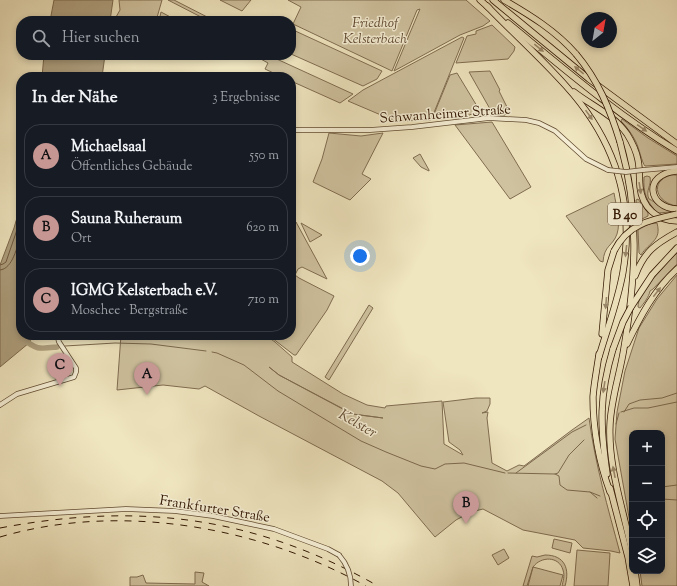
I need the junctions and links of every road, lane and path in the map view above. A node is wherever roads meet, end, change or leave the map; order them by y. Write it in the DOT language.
graph roads {
  1 [pos="480,0"];
  2 [pos="493,0"];
  3 [pos="504,0"];
  4 [pos="487,6"];
  5 [pos="565,84"];
  6 [pos="655,128"];
  7 [pos="296,130"];
  8 [pos="677,140"];
  9 [pos="677,144"];
  10 [pos="677,150"];
  11 [pos="677,167"];
  12 [pos="652,169"];
  13 [pos="677,171"];
  14 [pos="677,209"];
  15 [pos="677,214"];
  16 [pos="677,221"];
  17 [pos="677,232"];
  18 [pos="677,248"];
  19 [pos="677,269"];
  20 [pos="634,280"];
  21 [pos="58,340"];
  22 [pos="624,350"];
  23 [pos="599,357"];
  24 [pos="0,405"];
  25 [pos="610,492"];
  26 [pos="0,516"];
  27 [pos="629,540"];
  28 [pos="635,574"];
  29 [pos="351,586"];
  30 [pos="633,586"];
  31 [pos="637,586"];
  1 -- 4 [label="highway, B 40"];
  6 -- 2 [label="highway, one-way"];
  3 -- 20 [label="highway, B 40, bridge"];
  4 -- 5 [label="highway, B 40"];
  4 -- 10 [label="highway, B 40, one-way"];
  5 -- 16 [label="highway, one-way"];
  5 -- 23 [label="highway, B 40, one-way"];
  6 -- 8 [label="highway"];
  6 -- 9 [label="highway"];
  7 -- 12 [label="street, Schwanheimer Straße, bridge"];
  11 -- 12 [label="street"];
  12 -- 13 [label="street"];
  13 -- 14 [label="highway"];
  15 -- 23 [label="highway, one-way, bridge"];
  17 -- 20 [label="highway"];
  18 -- 25 [label="highway, one-way, bridge"];
  22 -- 19 [label="highway, one-way"];
  20 -- 22 [label="highway"];
  21 -- 24 [label="street"];
  27 -- 22 [label="highway, one-way"];
  23 -- 25 [label="highway, B 40"];
  25 -- 30 [label="highway, B 40"];
  26 -- 29 [label="street, Frankfurter Straße, bridge"];
  28 -- 31 [label="highway"];
}
